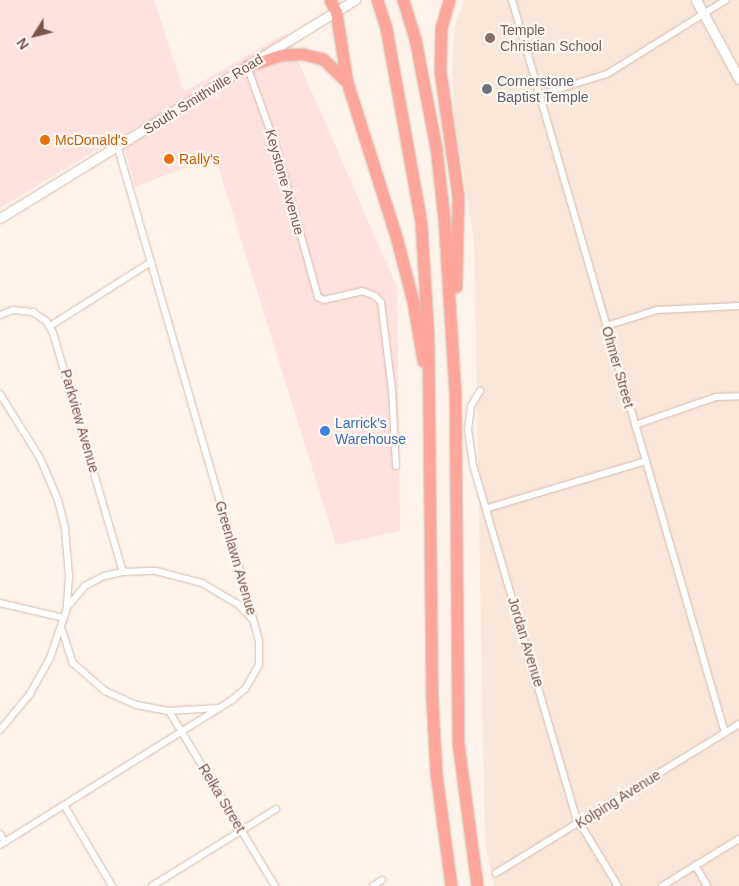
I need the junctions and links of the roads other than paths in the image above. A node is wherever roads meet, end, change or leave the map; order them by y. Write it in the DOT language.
graph roads {
  1 [pos="330,0"];
  2 [pos="355,0"];
  3 [pos="377,0"];
  4 [pos="403,0"];
  5 [pos="449,0"];
  6 [pos="512,0"];
  7 [pos="696,0"];
  8 [pos="726,0"];
  9 [pos="341,9"];
  10 [pos="704,14"];
  11 [pos="247,66"];
  12 [pos="739,79"];
  13 [pos="347,82"];
  14 [pos="539,94"];
  15 [pos="117,146"];
  16 [pos="0,218"];
  17 [pos="151,262"];
  18 [pos="739,306"];
  19 [pos="0,315"];
  20 [pos="50,326"];
  21 [pos="606,326"];
  22 [pos="453,366"];
  23 [pos="480,391"];
  24 [pos="0,394"];
  25 [pos="428,395"];
  26 [pos="739,396"];
  27 [pos="635,425"];
  28 [pos="646,461"];
  29 [pos="396,466"];
  30 [pos="488,508"];
  31 [pos="123,572"];
  32 [pos="0,602"];
  33 [pos="67,608"];
  34 [pos="64,618"];
  35 [pos="253,621"];
  36 [pos="62,628"];
  37 [pos="220,707"];
  38 [pos="168,711"];
  39 [pos="739,724"];
  40 [pos="0,730"];
  41 [pos="182,732"];
  42 [pos="725,733"];
  43 [pos="64,806"];
  44 [pos="276,808"];
  45 [pos="580,822"];
  46 [pos="241,830"];
  47 [pos="0,834"];
  48 [pos="739,839"];
  49 [pos="2,844"];
  50 [pos="695,866"];
  51 [pos="496,873"];
  52 [pos="382,880"];
  53 [pos="112,886"];
  54 [pos="152,886"];
  55 [pos="275,886"];
  56 [pos="373,886"];
  57 [pos="451,886"];
  58 [pos="477,886"];
  59 [pos="618,886"];
  60 [pos="662,886"];
  61 [pos="707,886"];
  1 -- 9 [label="highway"];
  2 -- 9 [label="main road, South Smithville Road"];
  3 -- 25 [label="highway"];
  4 -- 22 [label="highway"];
  5 -- 22 [label="highway"];
  6 -- 14 [label="street, Ohmer Street"];
  7 -- 10 [label="main road"];
  8 -- 10 [label="street"];
  9 -- 11 [label="main road, South Smithville Road"];
  9 -- 13 [label="highway"];
  10 -- 12 [label="main road"];
  10 -- 14 [label="street"];
  11 -- 13 [label="highway"];
  11 -- 15 [label="main road, South Smithville Road"];
  11 -- 29 [label="street, Keystone Avenue"];
  13 -- 25 [label="highway"];
  14 -- 21 [label="street, Ohmer Street"];
  15 -- 16 [label="main road, South Smithville Road"];
  15 -- 17 [label="street, Greenlawn Avenue"];
  17 -- 20 [label="street"];
  17 -- 35 [label="street, Greenlawn Avenue"];
  18 -- 21 [label="street"];
  19 -- 20 [label="street"];
  20 -- 31 [label="street, Parkview Avenue"];
  21 -- 27 [label="street, Ohmer Street"];
  22 -- 58 [label="highway"];
  23 -- 30 [label="street, Jordan Avenue"];
  24 -- 33 [label="street"];
  25 -- 57 [label="highway"];
  26 -- 27 [label="street"];
  27 -- 28 [label="street, Ohmer Street"];
  28 -- 30 [label="street"];
  28 -- 42 [label="street, Ohmer Street"];
  30 -- 45 [label="street, Jordan Avenue"];
  31 -- 33 [label="street"];
  31 -- 35 [label="street"];
  32 -- 34 [label="street"];
  33 -- 34 [label="street"];
  34 -- 36 [label="street"];
  35 -- 37 [label="street, Greenlawn Avenue"];
  36 -- 38 [label="street"];
  36 -- 40 [label="street"];
  37 -- 38 [label="street"];
  37 -- 41 [label="street, Greenlawn Avenue"];
  38 -- 41 [label="street, Relka Street"];
  39 -- 42 [label="street, Kolping Avenue"];
  41 -- 43 [label="street, Greenlawn Avenue"];
  41 -- 46 [label="street, Relka Street"];
  42 -- 45 [label="street, Kolping Avenue"];
  43 -- 49 [label="street, Greenlawn Avenue"];
  43 -- 53 [label="street"];
  44 -- 46 [label="street"];
  45 -- 51 [label="street, Kolping Avenue"];
  45 -- 59 [label="street, Jordan Avenue"];
  46 -- 54 [label="street"];
  46 -- 55 [label="street, Relka Street"];
  47 -- 49 [label="street"];
  48 -- 50 [label="street"];
  50 -- 60 [label="street"];
  50 -- 61 [label="street"];
  52 -- 56 [label="street"];
}
